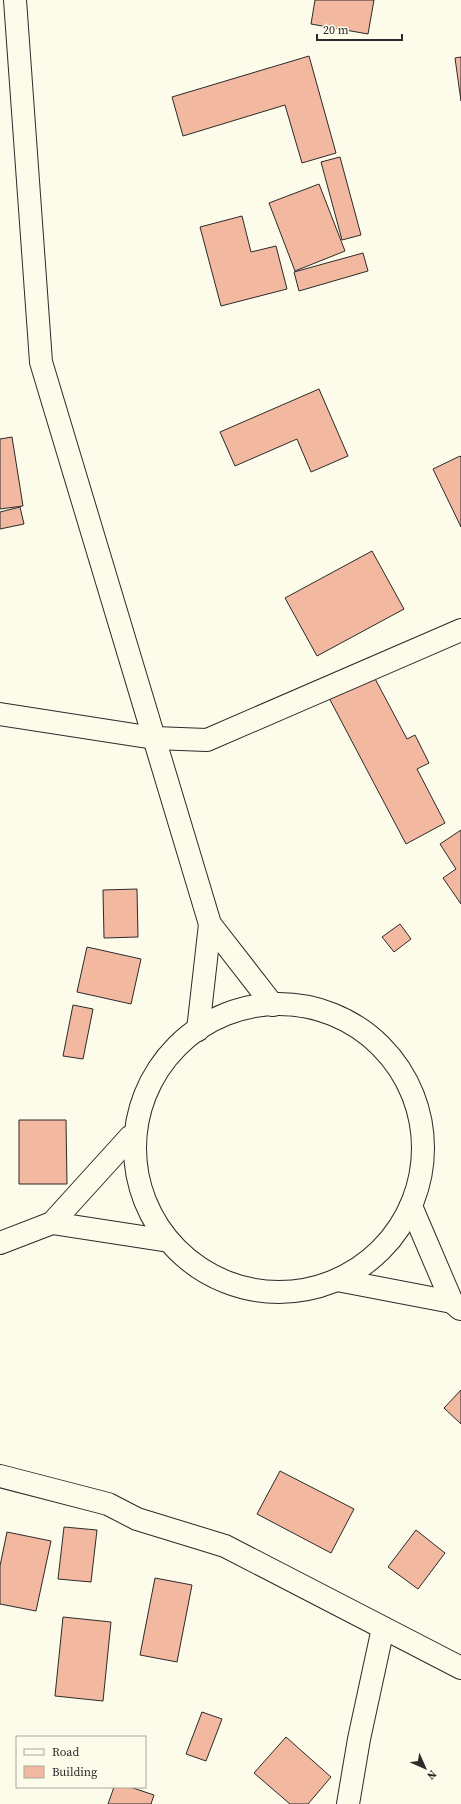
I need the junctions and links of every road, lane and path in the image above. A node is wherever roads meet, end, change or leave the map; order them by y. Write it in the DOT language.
graph roads {
  1 [pos="15,0"];
  2 [pos="461,630"];
  3 [pos="0,714"];
  4 [pos="154,738"];
  5 [pos="210,924"];
  6 [pos="273,1005"];
  7 [pos="198,1030"];
  8 [pos="130,1137"];
  9 [pos="411,1206"];
  10 [pos="52,1223"];
  11 [pos="169,1241"];
  12 [pos="0,1243"];
  13 [pos="337,1280"];
  14 [pos="457,1306"];
  15 [pos="0,1476"];
  16 [pos="383,1628"];
  17 [pos="461,1668"];
  18 [pos="348,1804"];
  1 -- 4 [label="main road"];
  2 -- 4 [label="main road"];
  3 -- 4 [label="main road"];
  4 -- 5 [label="main road"];
  5 -- 6 [label="main road"];
  5 -- 7 [label="main road"];
  6 -- 7 [label="main road"];
  6 -- 9 [label="main road"];
  7 -- 8 [label="main road"];
  8 -- 10 [label="main road"];
  8 -- 11 [label="main road"];
  9 -- 13 [label="main road"];
  9 -- 14 [label="main road"];
  10 -- 11 [label="main road"];
  10 -- 12 [label="main road"];
  11 -- 13 [label="main road"];
  13 -- 14 [label="main road"];
  15 -- 16 [label="main road"];
  16 -- 17 [label="main road"];
  16 -- 18 [label="main road"];
}
